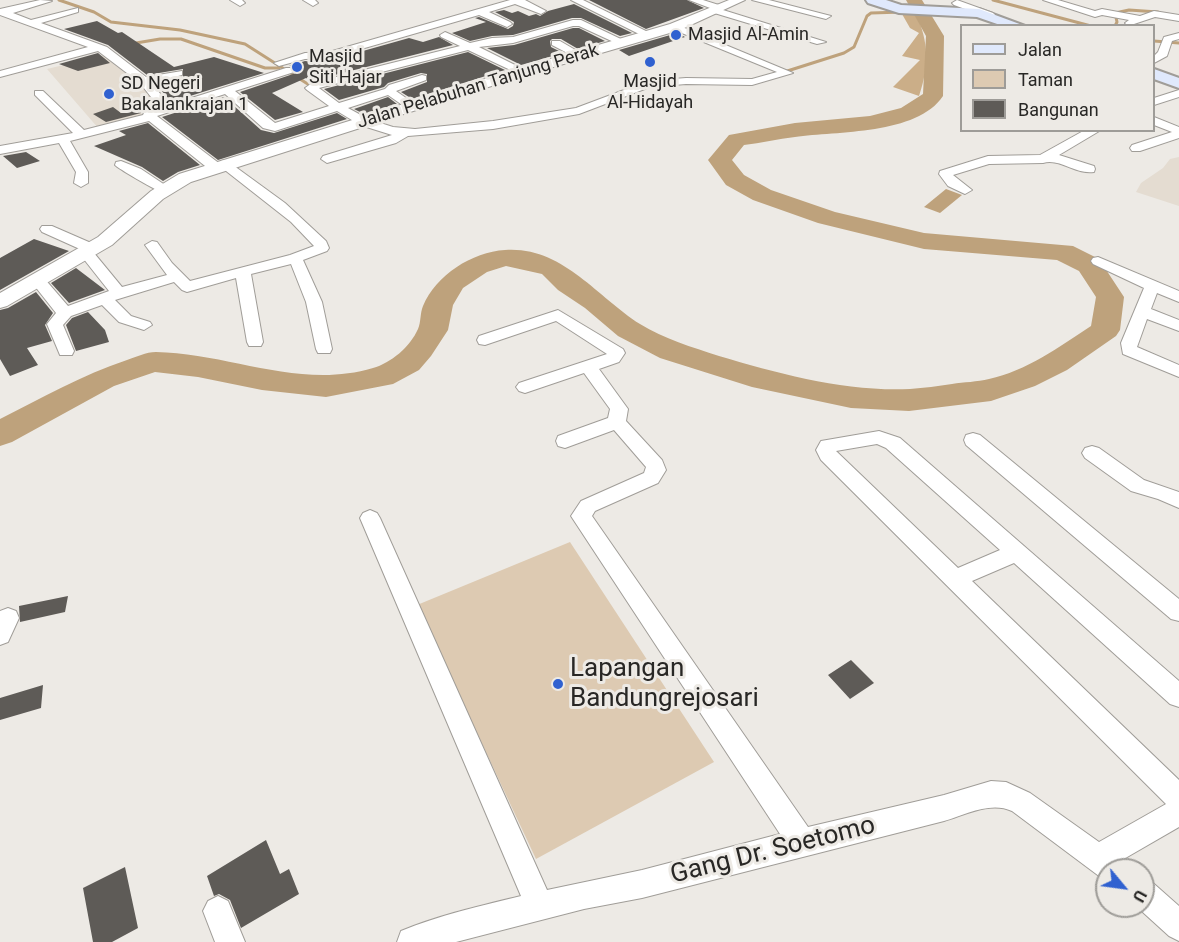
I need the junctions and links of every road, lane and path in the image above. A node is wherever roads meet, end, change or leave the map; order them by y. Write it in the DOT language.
graph roads {
  1 [pos="576,0"];
  2 [pos="694,0"];
  3 [pos="739,0"];
  4 [pos="757,0"];
  5 [pos="873,0"];
  6 [pos="1048,0"];
  7 [pos="47,1"];
  8 [pos="517,1"];
  9 [pos="952,6"];
  10 [pos="717,9"];
  11 [pos="75,10"];
  12 [pos="478,11"];
  13 [pos="541,11"];
  14 [pos="2,12"];
  15 [pos="826,16"];
  16 [pos="1179,18"];
  17 [pos="1140,19"];
  18 [pos="617,20"];
  19 [pos="31,23"];
  20 [pos="507,24"];
  21 [pos="1013,24"];
  22 [pos="1127,24"];
  23 [pos="675,27"];
  24 [pos="592,28"];
  25 [pos="446,35"];
  26 [pos="1179,36"];
  27 [pos="1156,38"];
  28 [pos="821,42"];
  29 [pos="556,43"];
  30 [pos="632,43"];
  31 [pos="1167,43"];
  32 [pos="99,47"];
  33 [pos="471,47"];
  34 [pos="579,55"];
  35 [pos="1155,59"];
  36 [pos="521,72"];
  37 [pos="178,73"];
  38 [pos="0,74"];
  39 [pos="1155,74"];
  40 [pos="298,76"];
  41 [pos="422,78"];
  42 [pos="144,81"];
  43 [pos="1179,82"];
  44 [pos="228,91"];
  45 [pos="389,91"];
  46 [pos="39,93"];
  47 [pos="1179,93"];
  48 [pos="1155,102"];
  49 [pos="338,105"];
  50 [pos="412,107"];
  51 [pos="150,116"];
  52 [pos="369,121"];
  53 [pos="1155,121"];
  54 [pos="274,127"];
  55 [pos="1092,132"];
  56 [pos="404,133"];
  57 [pos="1179,133"];
  58 [pos="82,135"];
  59 [pos="63,139"];
  60 [pos="301,142"];
  61 [pos="1136,148"];
  62 [pos="0,150"];
  63 [pos="1050,156"];
  64 [pos="327,159"];
  65 [pos="121,165"];
  66 [pos="220,166"];
  67 [pos="1089,169"];
  68 [pos="81,183"];
  69 [pos="164,189"];
  70 [pos="965,190"];
  71 [pos="47,229"];
  72 [pos="152,245"];
  73 [pos="89,251"];
  74 [pos="295,258"];
  75 [pos="1098,261"];
  76 [pos="243,273"];
  77 [pos="176,277"];
  78 [pos="38,280"];
  79 [pos="1152,286"];
  80 [pos="112,296"];
  81 [pos="1179,297"];
  82 [pos="0,302"];
  83 [pos="1143,312"];
  84 [pos="65,313"];
  85 [pos="144,325"];
  86 [pos="1179,326"];
  87 [pos="485,340"];
  88 [pos="255,342"];
  89 [pos="324,349"];
  90 [pos="66,351"];
  91 [pos="588,366"];
  92 [pos="1179,371"];
  93 [pos="525,387"];
  94 [pos="617,422"];
  95 [pos="973,440"];
  96 [pos="565,441"];
  97 [pos="1092,453"];
  98 [pos="1179,501"];
  99 [pos="370,518"];
  100 [pos="1017,552"];
  101 [pos="955,579"];
  102 [pos="1179,612"];
  103 [pos="1179,696"];
  104 [pos="1179,798"];
  105 [pos="1179,812"];
  106 [pos="802,842"];
  107 [pos="1098,858"];
  108 [pos="1114,858"];
  109 [pos="1155,904"];
  110 [pos="540,907"];
  111 [pos="218,911"];
  112 [pos="1179,926"];
  113 [pos="230,942"];
  114 [pos="412,942"];
  1 -- 18 [label="street"];
  2 -- 10 [label="street"];
  3 -- 10 [label="street, Jalan Pelabuhan Tanjung Perak"];
  4 -- 15 [label="street"];
  5 -- 9 [label="main road"];
  6 -- 17 [label="street"];
  7 -- 14 [label="street"];
  8 -- 12 [label="street"];
  8 -- 13 [label="street"];
  9 -- 21 [label="main road"];
  10 -- 23 [label="street, Jalan Pelabuhan Tanjung Perak"];
  10 -- 28 [label="street"];
  11 -- 19 [label="street"];
  12 -- 20 [label="street"];
  12 -- 40 [label="street"];
  14 -- 19 [label="street"];
  16 -- 17 [label="street"];
  17 -- 22 [label="street"];
  18 -- 24 [label="street"];
  18 -- 30 [label="street"];
  19 -- 32 [label="street"];
  23 -- 30 [label="street, Jalan Pelabuhan Tanjung Perak"];
  23 -- 56 [label="street"];
  24 -- 30 [label="street"];
  24 -- 33 [label="street"];
  25 -- 33 [label="street"];
  26 -- 31 [label="street"];
  27 -- 31 [label="street"];
  29 -- 34 [label="street"];
  30 -- 34 [label="street, Jalan Pelabuhan Tanjung Perak"];
  31 -- 35 [label="street"];
  32 -- 38 [label="street"];
  32 -- 42 [label="street"];
  33 -- 36 [label="street"];
  33 -- 40 [label="street"];
  34 -- 36 [label="street, Jalan Pelabuhan Tanjung Perak"];
  36 -- 50 [label="street, Jalan Pelabuhan Tanjung Perak"];
  37 -- 42 [label="street"];
  39 -- 43 [label="main road"];
  40 -- 44 [label="street"];
  40 -- 49 [label="street"];
  41 -- 45 [label="street"];
  42 -- 51 [label="street"];
  44 -- 51 [label="street"];
  44 -- 54 [label="street"];
  45 -- 49 [label="street"];
  45 -- 50 [label="street"];
  46 -- 58 [label="street"];
  47 -- 48 [label="street"];
  49 -- 52 [label="street"];
  49 -- 54 [label="street"];
  50 -- 52 [label="street, Jalan Pelabuhan Tanjung Perak"];
  51 -- 58 [label="street"];
  51 -- 66 [label="street"];
  52 -- 56 [label="street"];
  52 -- 60 [label="street, Jalan Pelabuhan Tanjung Perak"];
  53 -- 57 [label="street"];
  54 -- 60 [label="street"];
  55 -- 63 [label="street"];
  56 -- 64 [label="street"];
  57 -- 61 [label="street"];
  58 -- 59 [label="street"];
  59 -- 62 [label="street"];
  59 -- 68 [label="street"];
  60 -- 66 [label="street, Jalan Pelabuhan Tanjung Perak"];
  63 -- 67 [label="street"];
  63 -- 70 [label="street"];
  65 -- 69 [label="street"];
  66 -- 69 [label="street, Jalan Pelabuhan Tanjung Perak"];
  66 -- 74 [label="street"];
  69 -- 73 [label="street, Jalan Pelabuhan Tanjung Perak"];
  71 -- 73 [label="street"];
  72 -- 77 [label="street"];
  73 -- 78 [label="street, Jalan Pelabuhan Tanjung Perak"];
  73 -- 80 [label="street"];
  74 -- 76 [label="street"];
  74 -- 89 [label="street"];
  75 -- 79 [label="street"];
  76 -- 77 [label="street"];
  76 -- 88 [label="street"];
  77 -- 80 [label="street"];
  78 -- 82 [label="street, Jalan Pelabuhan Tanjung Perak"];
  78 -- 84 [label="street"];
  79 -- 81 [label="street"];
  79 -- 83 [label="street"];
  80 -- 84 [label="street"];
  80 -- 85 [label="street"];
  83 -- 86 [label="street"];
  83 -- 92 [label="street"];
  84 -- 90 [label="street"];
  87 -- 91 [label="street"];
  91 -- 93 [label="street"];
  91 -- 94 [label="street"];
  94 -- 96 [label="street"];
  94 -- 106 [label="street"];
  95 -- 102 [label="street"];
  97 -- 98 [label="street"];
  99 -- 110 [label="street"];
  100 -- 101 [label="street"];
  100 -- 101 [label="street"];
  100 -- 103 [label="street"];
  101 -- 104 [label="street"];
  105 -- 108 [label="street"];
  106 -- 107 [label="street, Gang Dr. Soetomo"];
  106 -- 110 [label="street, Gang Dr. Soetomo"];
  109 -- 112 [label="street"];
  110 -- 114 [label="street, Gang Dr. Soetomo"];
  111 -- 113 [label="street"];
}
